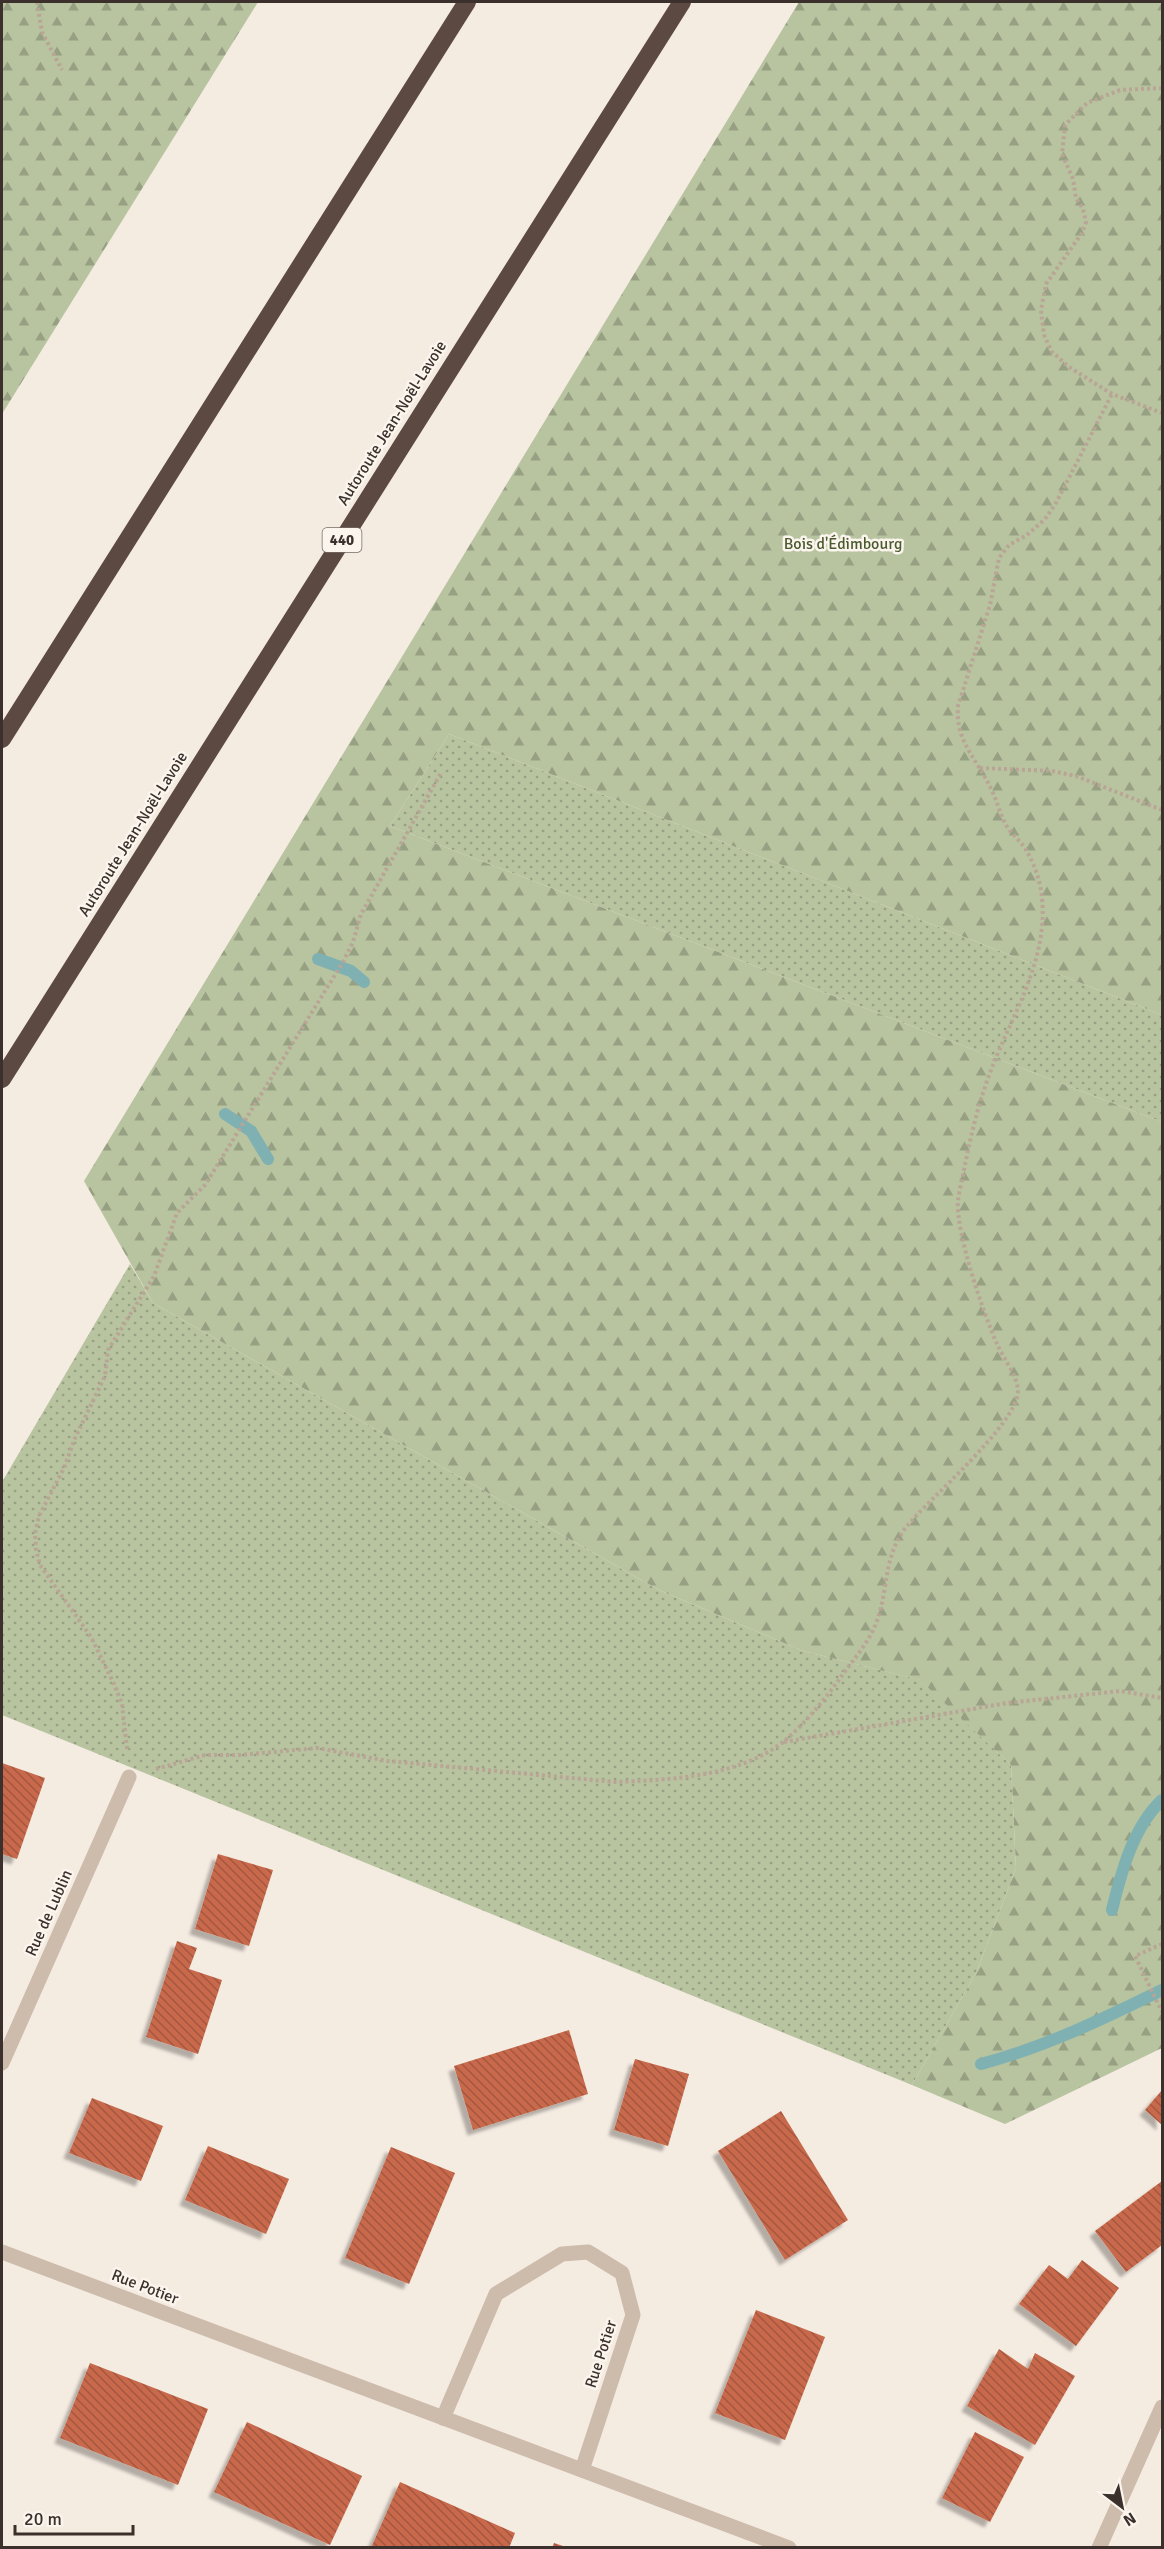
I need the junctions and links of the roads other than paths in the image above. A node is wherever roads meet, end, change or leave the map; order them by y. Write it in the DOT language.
graph roads {
  1 [pos="467,2"];
  2 [pos="682,2"];
  3 [pos="2,739"];
  4 [pos="2,1079"];
  5 [pos="129,1777"];
  6 [pos="2,2063"];
  7 [pos="2,2252"];
  8 [pos="1162,2407"];
  9 [pos="443,2418"];
  10 [pos="582,2470"];
  11 [pos="789,2547"];
  12 [pos="1099,2547"];
  1 -- 3 [label="highway"];
  2 -- 4 [label="highway, Autoroute Jean-Noël-Lavoie / 440"];
  5 -- 6 [label="street, Rue de Lublin"];
  7 -- 9 [label="street, Rue Potier"];
  8 -- 12 [label="street"];
  9 -- 10 [label="street, Rue Potier"];
  9 -- 10 [label="street, Rue Potier"];
  10 -- 11 [label="street, Rue Potier"];
}
